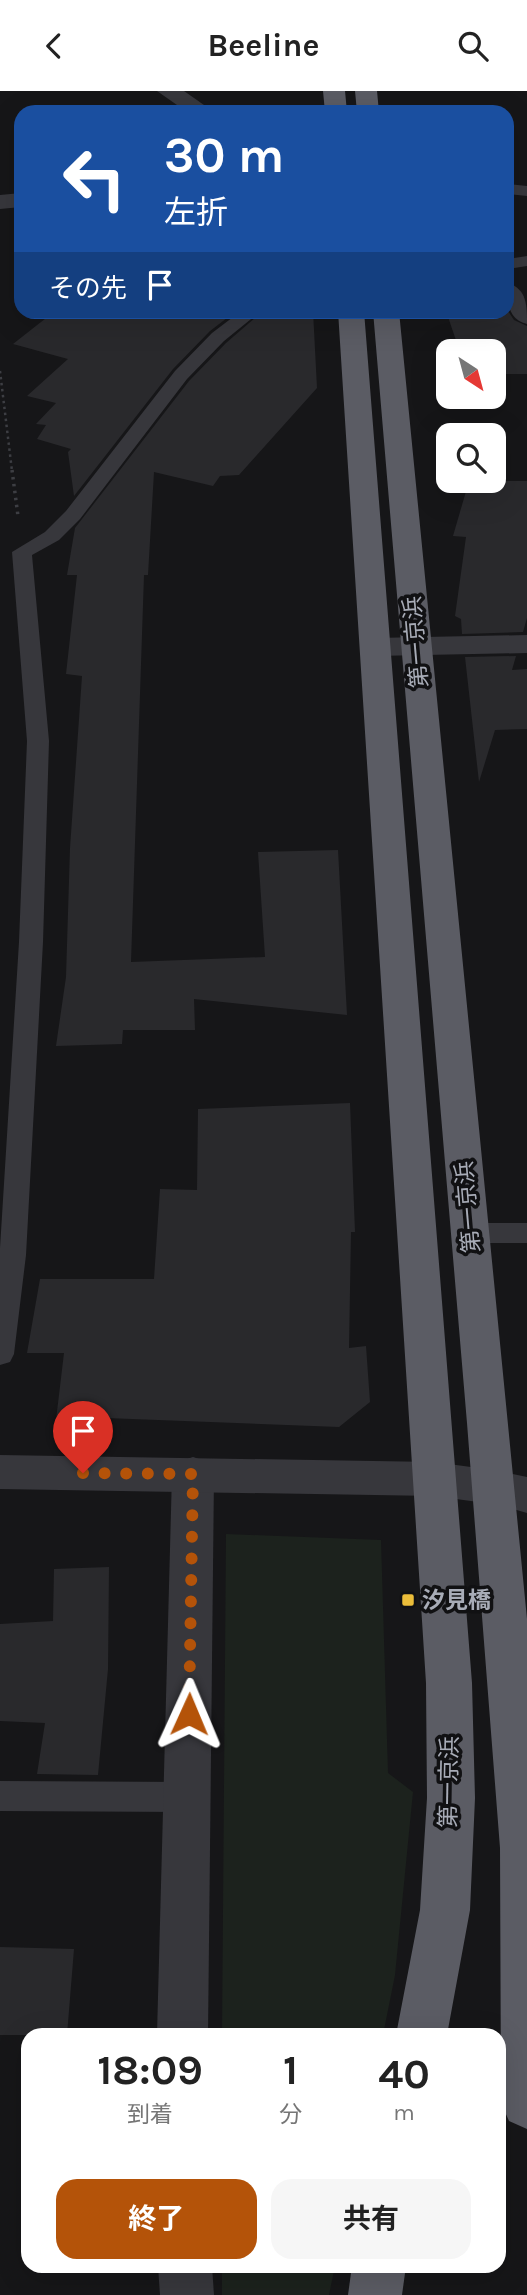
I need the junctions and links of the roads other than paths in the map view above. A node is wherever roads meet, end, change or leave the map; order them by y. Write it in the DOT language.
graph roads {
  1 [pos="168,91"];
  2 [pos="191,105"];
  3 [pos="514,299"];
  4 [pos="527,316"];
  5 [pos="242,319"];
  6 [pos="352,319"];
  7 [pos="387,319"];
  8 [pos="22,552"];
  9 [pos="527,644"];
  10 [pos="416,646"];
  11 [pos="375,647"];
  12 [pos="470,1233"];
  13 [pos="527,1233"];
  14 [pos="0,1355"];
  15 [pos="0,1472"];
  16 [pos="193,1474"];
  17 [pos="434,1479"];
  18 [pos="510,1491"];
  19 [pos="0,1795"];
  20 [pos="187,1797"];
  21 [pos="182,2028"];
  22 [pos="423,2028"];
  23 [pos="527,2103"];
  24 [pos="185,2273"];
  25 [pos="378,2273"];
  26 [pos="187,2295"];
  27 [pos="375,2295"];
  1 -- 2 [label="street"];
  3 -- 4 [label="street"];
  5 -- 8 [label="lane"];
  6 -- 11 [label="highway, 第一京浜"];
  7 -- 10 [label="highway, 第一京浜"];
  8 -- 14 [label="lane"];
  9 -- 10 [label="street"];
  10 -- 11 [label="street"];
  10 -- 12 [label="highway, 第一京浜"];
  11 -- 17 [label="highway, 第一京浜"];
  12 -- 13 [label="lane"];
  12 -- 18 [label="highway, 第一京浜"];
  15 -- 16 [label="street"];
  16 -- 17 [label="street"];
  16 -- 20 [label="street"];
  17 -- 18 [label="street"];
  17 -- 22 [label="highway, 第一京浜"];
  18 -- 23 [label="highway, 第一京浜"];
  19 -- 20 [label="lane"];
  20 -- 21 [label="street"];
  24 -- 26 [label="street"];
  25 -- 27 [label="highway"];
}
